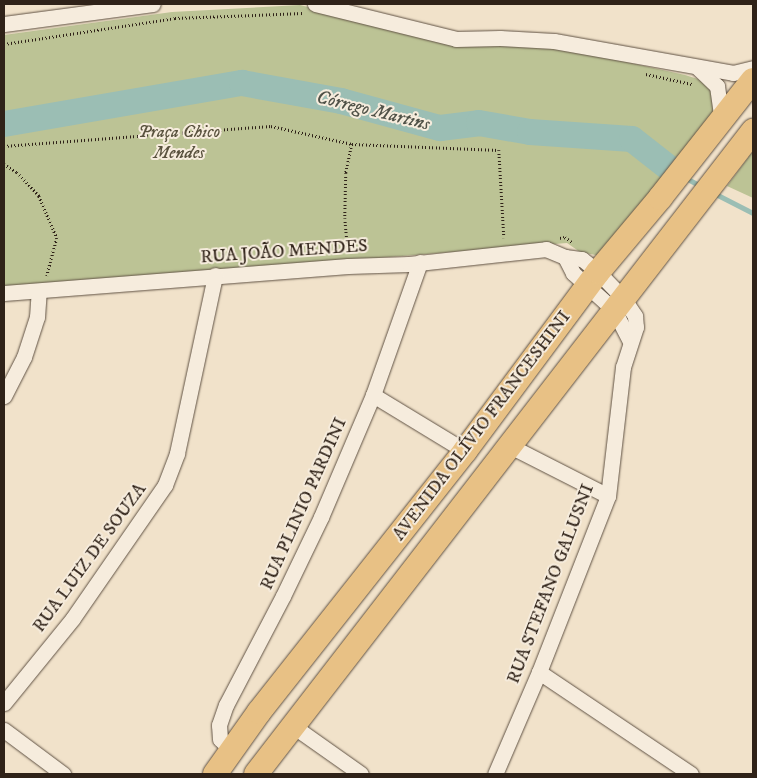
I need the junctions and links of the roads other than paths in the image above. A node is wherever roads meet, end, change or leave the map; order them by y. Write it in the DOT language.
graph roads {
  1 [pos="153,4"];
  2 [pos="313,9"];
  3 [pos="4,24"];
  4 [pos="697,67"];
  5 [pos="753,68"];
  6 [pos="753,80"];
  7 [pos="722,120"];
  8 [pos="753,131"];
  9 [pos="420,262"];
  10 [pos="215,275"];
  11 [pos="593,279"];
  12 [pos="38,291"];
  13 [pos="4,293"];
  14 [pos="618,304"];
  15 [pos="373,395"];
  16 [pos="4,396"];
  17 [pos="510,446"];
  18 [pos="464,451"];
  19 [pos="608,496"];
  20 [pos="539,672"];
  21 [pos="4,703"];
  22 [pos="293,726"];
  23 [pos="4,730"];
  24 [pos="233,752"];
  25 [pos="62,774"];
  26 [pos="215,774"];
  27 [pos="256,774"];
  28 [pos="361,774"];
  29 [pos="495,774"];
  30 [pos="691,774"];
  1 -- 3 [label="street"];
  2 -- 4 [label="street"];
  4 -- 5 [label="street"];
  4 -- 7 [label="street"];
  6 -- 7 [label="main road, AVENIDA OLÍVIO FRANCESHINI"];
  7 -- 11 [label="main road, AVENIDA OLÍVIO FRANCESHINI"];
  8 -- 14 [label="main road, AVENIDA OLÍVIO FRANCESHINI"];
  9 -- 10 [label="street, RUA JOÃO MENDES"];
  9 -- 11 [label="street, RUA JOÃO MENDES"];
  9 -- 15 [label="street, RUA PLINIO PARDINI"];
  10 -- 12 [label="street, RUA JOÃO MENDES"];
  10 -- 21 [label="street, RUA LUIZ DE SOUZA"];
  11 -- 14 [label="street, RUA JOÃO MENDES"];
  11 -- 18 [label="main road, AVENIDA OLÍVIO FRANCESHINI"];
  12 -- 13 [label="street, RUA JOÃO MENDES"];
  12 -- 16 [label="street"];
  14 -- 17 [label="main road, AVENIDA OLÍVIO FRANCESHINI"];
  14 -- 19 [label="street, RUA STEFANO GALUSNI"];
  15 -- 18 [label="street"];
  15 -- 24 [label="street, RUA PLINIO PARDINI"];
  17 -- 19 [label="street"];
  17 -- 22 [label="main road, AVENIDA OLÍVIO FRANCESHINI"];
  18 -- 24 [label="main road, AVENIDA OLÍVIO FRANCESHINI"];
  19 -- 20 [label="street, RUA STEFANO GALUSNI"];
  20 -- 29 [label="street, RUA STEFANO GALUSNI"];
  20 -- 30 [label="street"];
  22 -- 27 [label="main road, AVENIDA OLÍVIO FRANCESHINI"];
  22 -- 28 [label="street"];
  23 -- 25 [label="street"];
  24 -- 26 [label="main road, AVENIDA OLÍVIO FRANCESHINI"];
}
